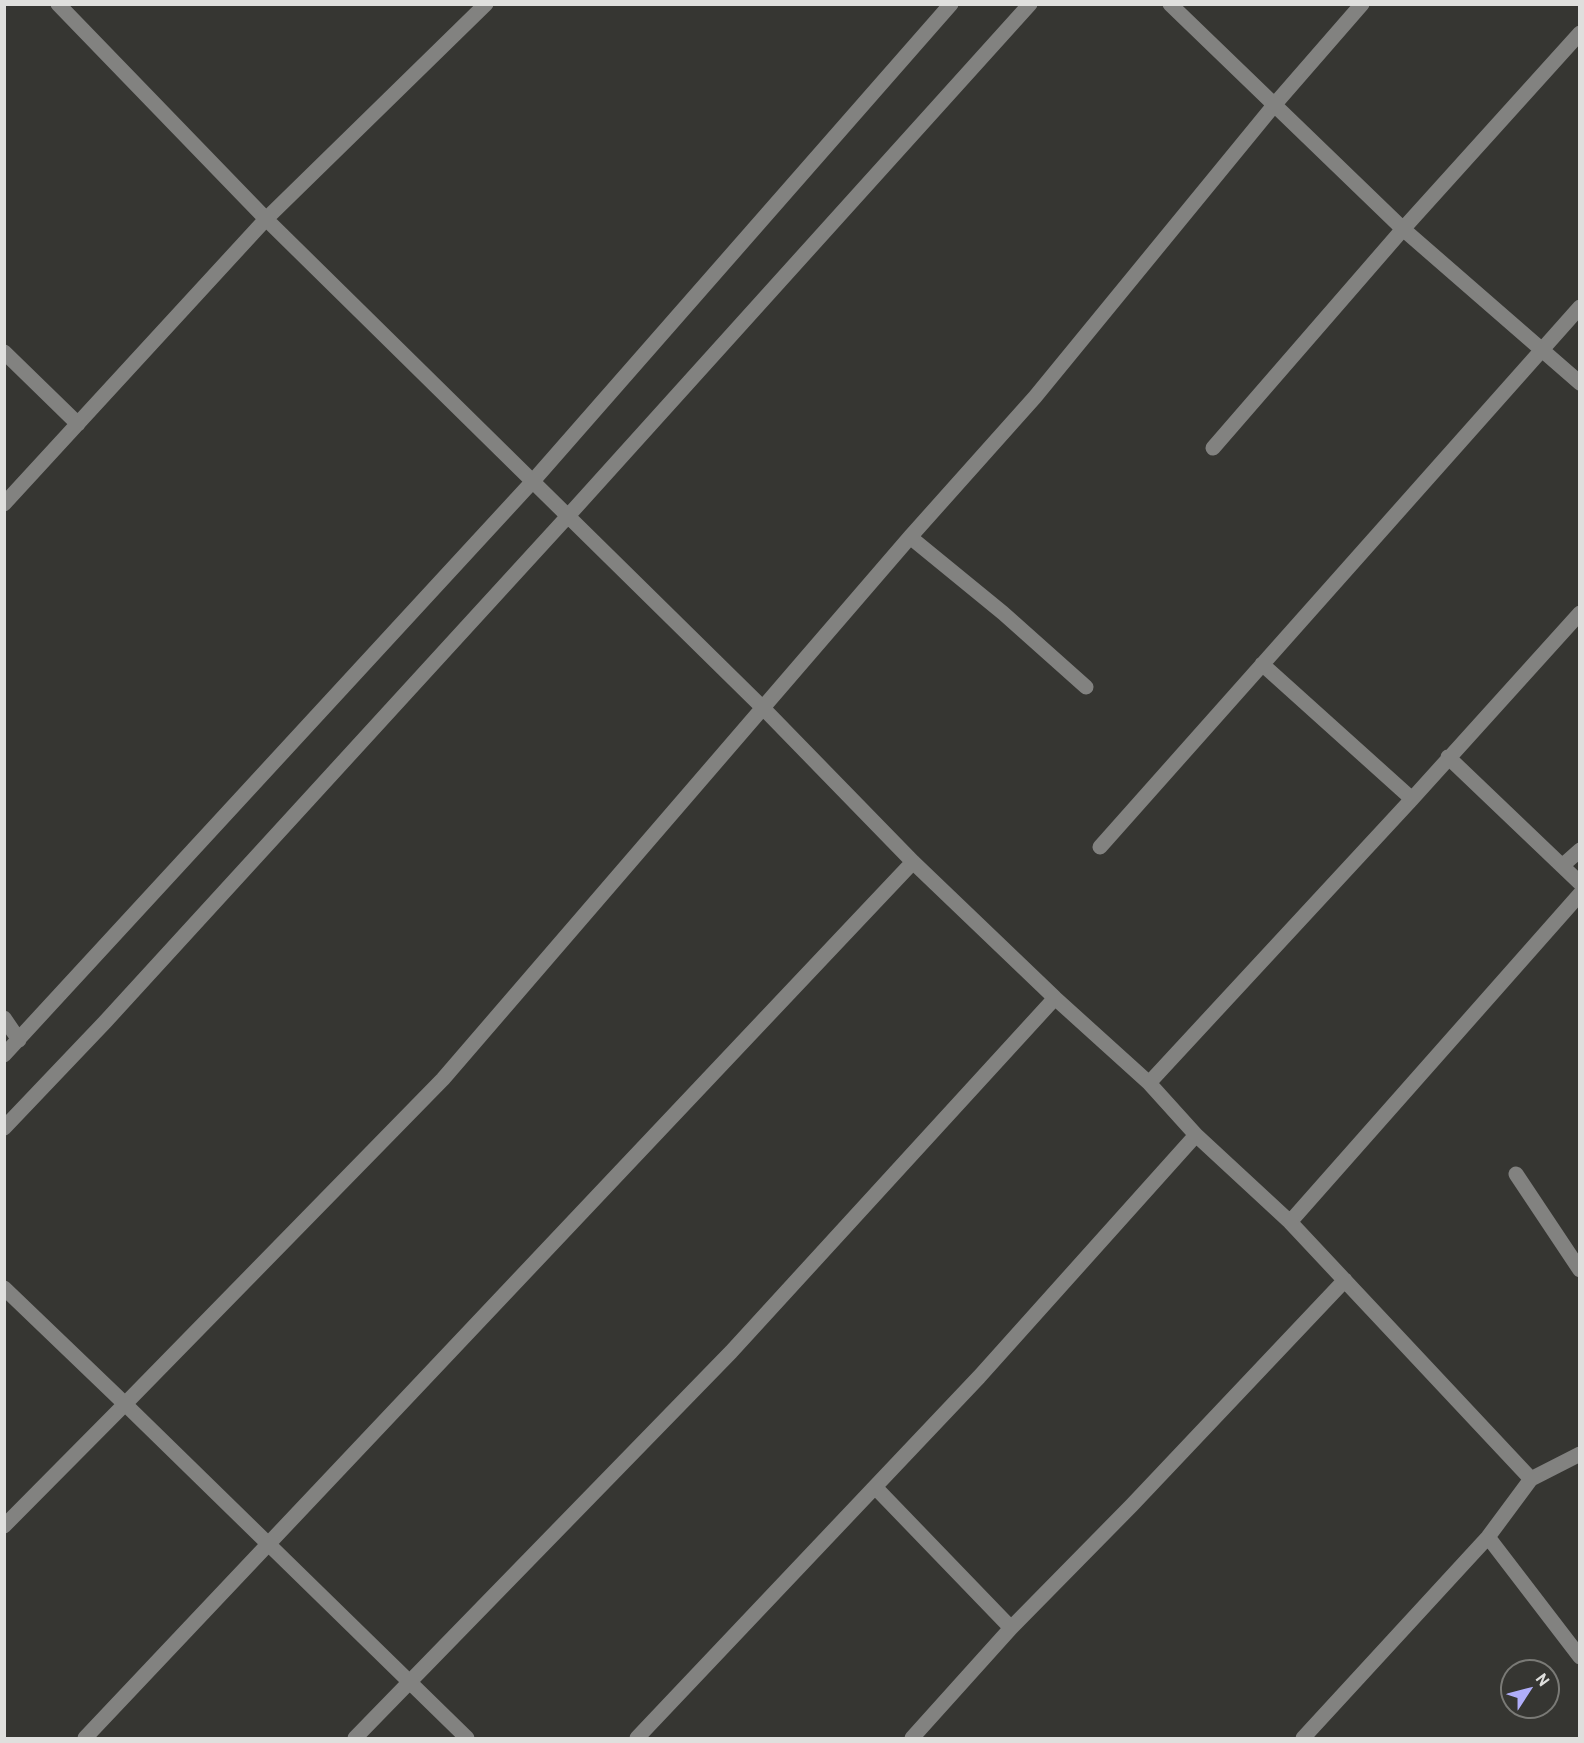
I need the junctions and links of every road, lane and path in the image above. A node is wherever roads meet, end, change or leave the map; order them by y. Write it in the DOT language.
graph roads {
  1 [pos="58,4"];
  2 [pos="486,4"];
  3 [pos="951,4"];
  4 [pos="1030,4"];
  5 [pos="1170,4"];
  6 [pos="1362,4"];
  7 [pos="1580,33"];
  8 [pos="1275,104"];
  9 [pos="266,219"];
  10 [pos="1403,229"];
  11 [pos="1580,307"];
  12 [pos="1541,349"];
  13 [pos="4,352"];
  14 [pos="1580,383"];
  15 [pos="78,424"];
  16 [pos="1213,448"];
  17 [pos="533,481"];
  18 [pos="4,504"];
  19 [pos="568,516"];
  20 [pos="910,537"];
  21 [pos="1580,613"];
  22 [pos="1262,664"];
  23 [pos="1086,687"];
  24 [pos="764,709"];
  25 [pos="1448,757"];
  26 [pos="1412,799"];
  27 [pos="1100,847"];
  28 [pos="1580,850"];
  29 [pos="913,862"];
  30 [pos="1562,866"];
  31 [pos="1580,883"];
  32 [pos="1580,894"];
  33 [pos="1055,998"];
  34 [pos="4,1018"];
  35 [pos="19,1040"];
  36 [pos="4,1055"];
  37 [pos="1149,1083"];
  38 [pos="4,1128"];
  39 [pos="1196,1135"];
  40 [pos="1515,1174"];
  41 [pos="1290,1222"];
  42 [pos="1580,1270"];
  43 [pos="1345,1280"];
  44 [pos="4,1288"];
  45 [pos="124,1404"];
  46 [pos="1580,1454"];
  47 [pos="1531,1479"];
  48 [pos="875,1487"];
  49 [pos="4,1526"];
  50 [pos="1488,1537"];
  51 [pos="267,1545"];
  52 [pos="1011,1628"];
  53 [pos="1580,1657"];
  54 [pos="410,1683"];
  55 [pos="85,1738"];
  56 [pos="356,1738"];
  57 [pos="467,1738"];
  58 [pos="637,1738"];
  59 [pos="912,1738"];
  60 [pos="1303,1738"];
  1 -- 9 [label="street"];
  2 -- 9 [label="street"];
  3 -- 17 [label="street"];
  4 -- 19 [label="street"];
  5 -- 8 [label="street"];
  6 -- 8 [label="street"];
  7 -- 10 [label="street"];
  8 -- 10 [label="street"];
  8 -- 20 [label="street"];
  9 -- 15 [label="street"];
  9 -- 17 [label="street"];
  10 -- 12 [label="street"];
  10 -- 16 [label="street"];
  11 -- 12 [label="street"];
  12 -- 14 [label="street"];
  12 -- 22 [label="street"];
  13 -- 15 [label="street"];
  15 -- 18 [label="street"];
  17 -- 19 [label="street"];
  17 -- 35 [label="street"];
  19 -- 24 [label="street"];
  19 -- 38 [label="street"];
  20 -- 23 [label="street"];
  20 -- 24 [label="street"];
  21 -- 25 [label="street"];
  22 -- 26 [label="street"];
  22 -- 27 [label="street"];
  24 -- 29 [label="street"];
  24 -- 45 [label="street"];
  25 -- 26 [label="street"];
  25 -- 30 [label="street"];
  26 -- 37 [label="street"];
  28 -- 30 [label="street"];
  29 -- 33 [label="street"];
  29 -- 51 [label="street"];
  30 -- 31 [label="street"];
  32 -- 41 [label="street"];
  33 -- 37 [label="street"];
  33 -- 54 [label="street"];
  34 -- 35 [label="street"];
  35 -- 36 [label="street"];
  37 -- 39 [label="street"];
  39 -- 41 [label="street"];
  39 -- 48 [label="street"];
  40 -- 42 [label="street"];
  41 -- 43 [label="street"];
  43 -- 47 [label="street"];
  43 -- 52 [label="street"];
  44 -- 45 [label="street"];
  45 -- 49 [label="street"];
  45 -- 51 [label="street"];
  46 -- 47 [label="street"];
  47 -- 50 [label="street"];
  48 -- 52 [label="street"];
  48 -- 58 [label="street"];
  50 -- 53 [label="street"];
  50 -- 60 [label="street"];
  51 -- 54 [label="street"];
  51 -- 55 [label="street"];
  52 -- 59 [label="street"];
  54 -- 56 [label="street"];
  54 -- 57 [label="street"];
}
